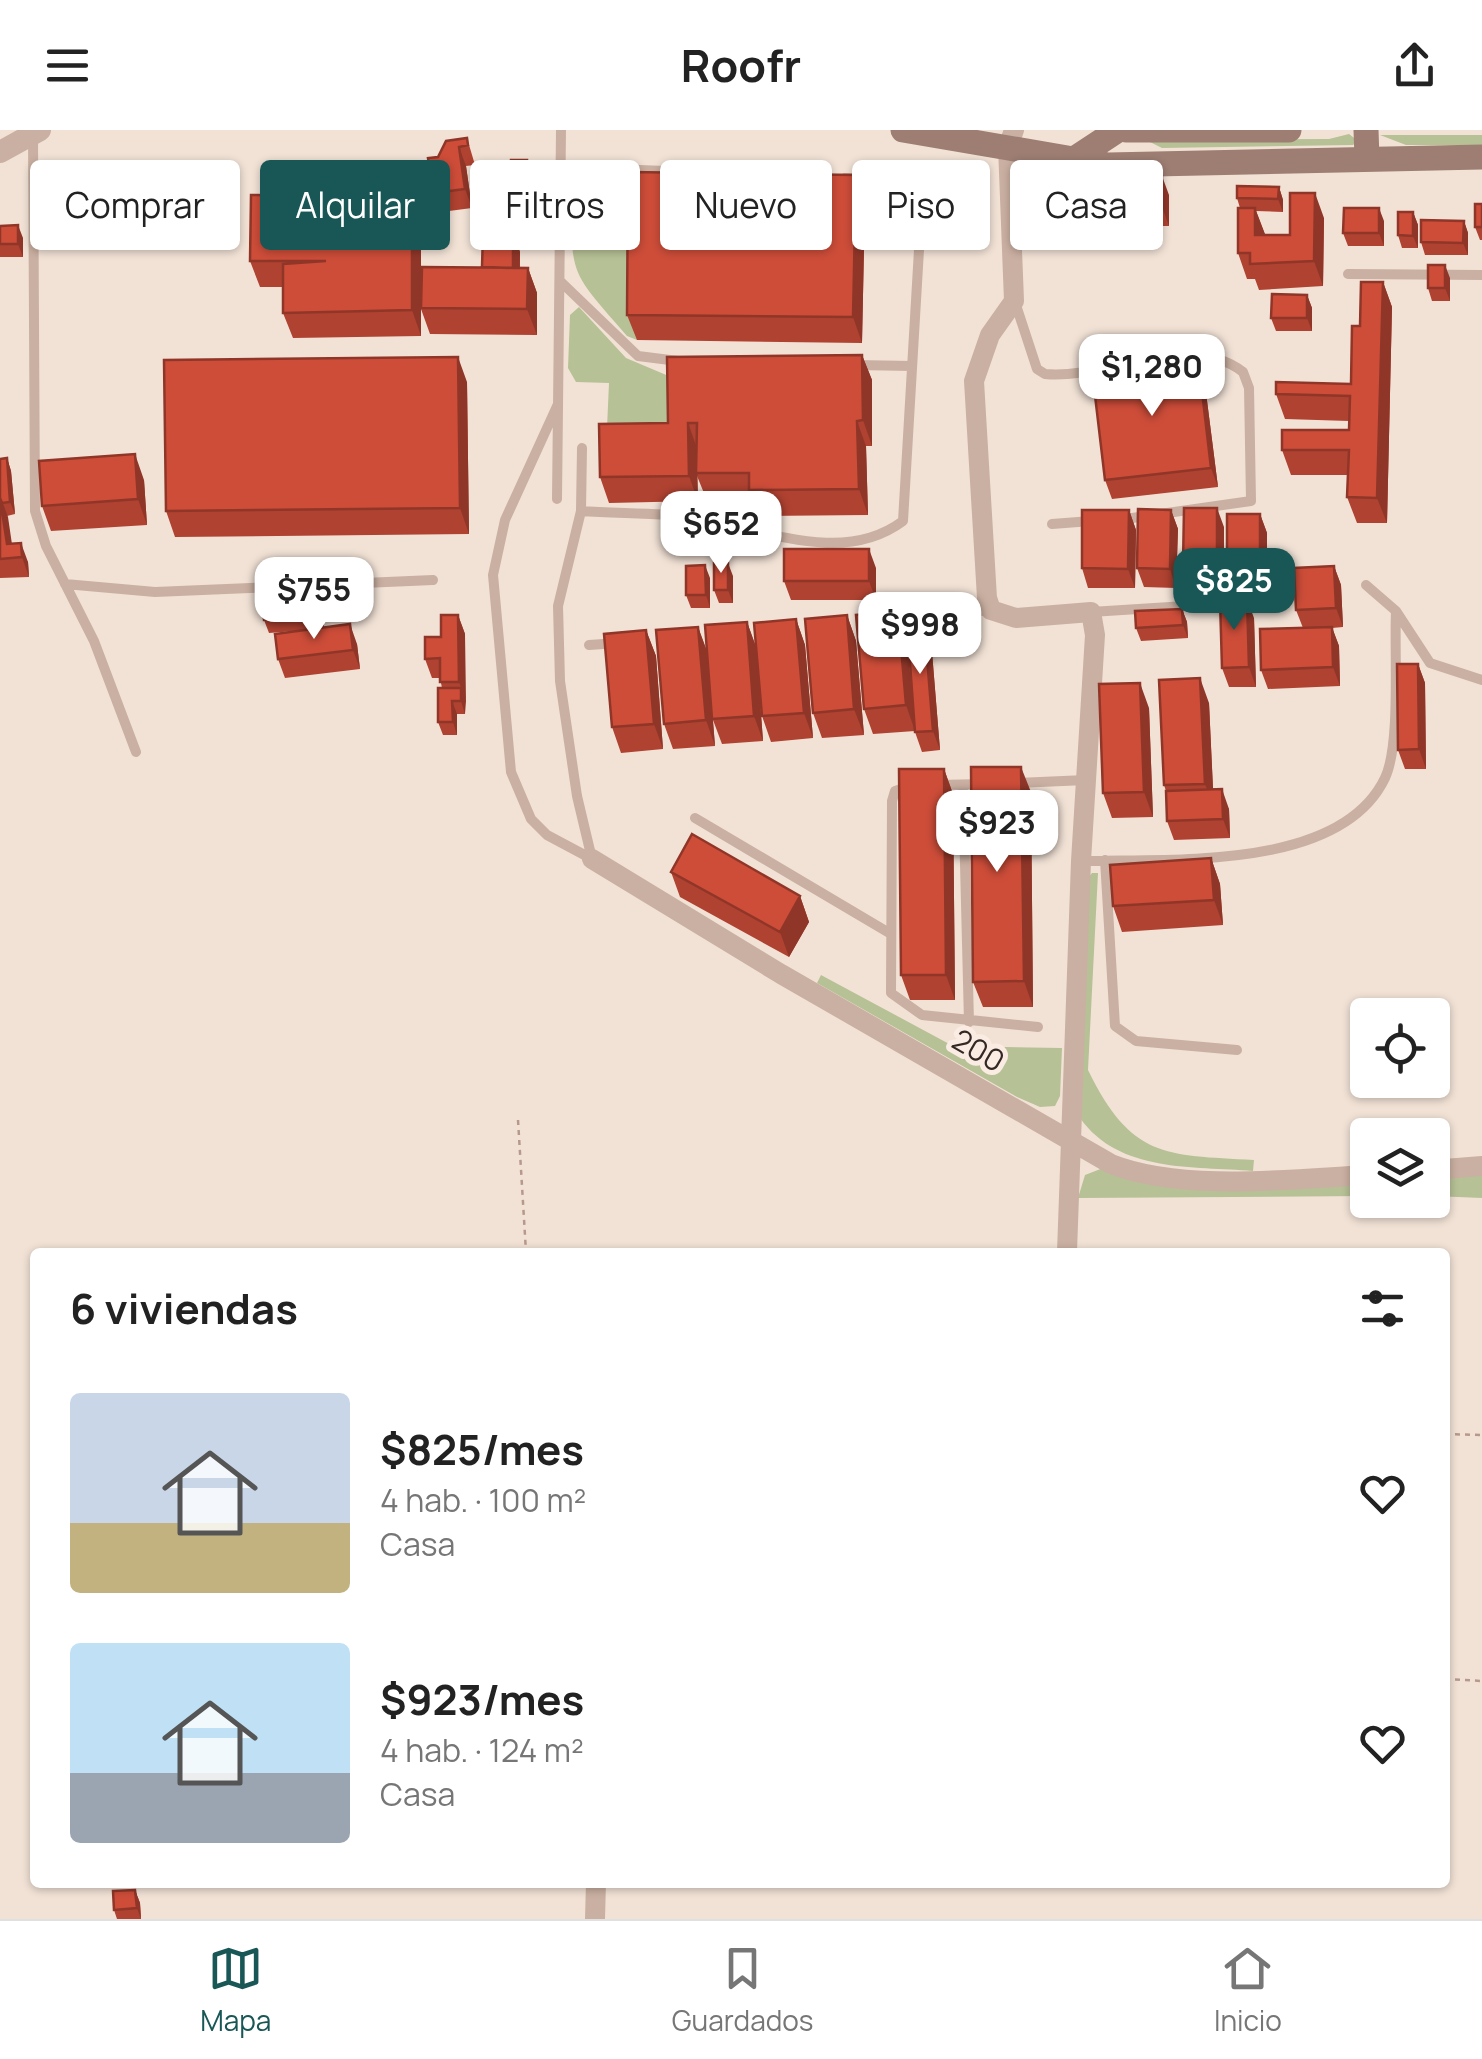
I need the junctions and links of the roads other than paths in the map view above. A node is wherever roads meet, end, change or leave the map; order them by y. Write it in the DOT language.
graph roads {
  1 [pos="561,130"];
  2 [pos="902,130"];
  3 [pos="1121,130"];
  4 [pos="1289,130"];
  5 [pos="1366,130"];
  6 [pos="37,131"];
  7 [pos="1011,139"];
  8 [pos="0,152"];
  9 [pos="1482,157"];
  10 [pos="1367,158"];
  11 [pos="561,160"];
  12 [pos="1069,160"];
  13 [pos="1074,160"];
  14 [pos="1141,160"];
  15 [pos="1163,163"];
  16 [pos="832,178"];
  17 [pos="560,250"];
  18 [pos="1348,274"];
  19 [pos="1482,275"];
  20 [pos="560,281"];
  21 [pos="1014,301"];
  22 [pos="701,362"];
  23 [pos="835,365"];
  24 [pos="912,366"];
  25 [pos="558,404"];
  26 [pos="582,448"];
  27 [pos="557,500"];
  28 [pos="581,512"];
  29 [pos="1052,524"];
  30 [pos="433,580"];
  31 [pos="65,584"];
  32 [pos="1366,585"];
  33 [pos="1278,600"];
  34 [pos="990,610"];
  35 [pos="1396,611"];
  36 [pos="1091,612"];
  37 [pos="876,620"];
  38 [pos="628,642"];
  39 [pos="590,646"];
  40 [pos="1482,680"];
  41 [pos="136,752"];
  42 [pos="1086,780"];
  43 [pos="963,784"];
  44 [pos="695,818"];
  45 [pos="592,859"];
  46 [pos="1105,860"];
  47 [pos="1081,861"];
  48 [pos="891,934"];
  49 [pos="968,1022"];
  50 [pos="1038,1027"];
  51 [pos="1237,1050"];
  52 [pos="1072,1140"];
  53 [pos="1482,1166"];
  54 [pos="1450,1169"];
  55 [pos="1350,1175"];
  56 [pos="1067,1248"];
  57 [pos="596,1888"];
  58 [pos="595,1919"];
  1 -- 11 [label="lane"];
  2 -- 7 [label="main road"];
  3 -- 4 [label="main road"];
  3 -- 13 [label="main road"];
  3 -- 14 [label="main road"];
  5 -- 10 [label="main road"];
  6 -- 8 [label="street"];
  6 -- 31 [label="lane"];
  7 -- 12 [label="main road"];
  7 -- 21 [label="street"];
  9 -- 10 [label="main road"];
  10 -- 15 [label="main road"];
  16 -- 24 [label="lane"];
  17 -- 20 [label="lane"];
  18 -- 19 [label="lane"];
  20 -- 22 [label="lane"];
  20 -- 25 [label="lane"];
  21 -- 29 [label="lane"];
  21 -- 34 [label="street"];
  23 -- 24 [label="lane"];
  24 -- 28 [label="lane"];
  25 -- 27 [label="lane"];
  25 -- 45 [label="lane"];
  26 -- 28 [label="lane"];
  28 -- 45 [label="lane"];
  30 -- 31 [label="lane"];
  31 -- 41 [label="lane"];
  32 -- 35 [label="lane"];
  33 -- 36 [label="lane"];
  34 -- 36 [label="street"];
  34 -- 37 [label="lane"];
  35 -- 40 [label="lane"];
  35 -- 46 [label="lane"];
  36 -- 42 [label="street"];
  38 -- 39 [label="lane"];
  42 -- 43 [label="lane"];
  42 -- 47 [label="street"];
  43 -- 48 [label="lane"];
  43 -- 49 [label="lane"];
  44 -- 48 [label="lane"];
  45 -- 52 [label="street, 200"];
  46 -- 47 [label="lane"];
  46 -- 51 [label="lane"];
  47 -- 52 [label="street"];
  48 -- 49 [label="lane"];
  49 -- 50 [label="lane"];
  52 -- 55 [label="street, 200"];
  52 -- 56 [label="street"];
  53 -- 54 [label="street"];
  57 -- 58 [label="street"];
}
